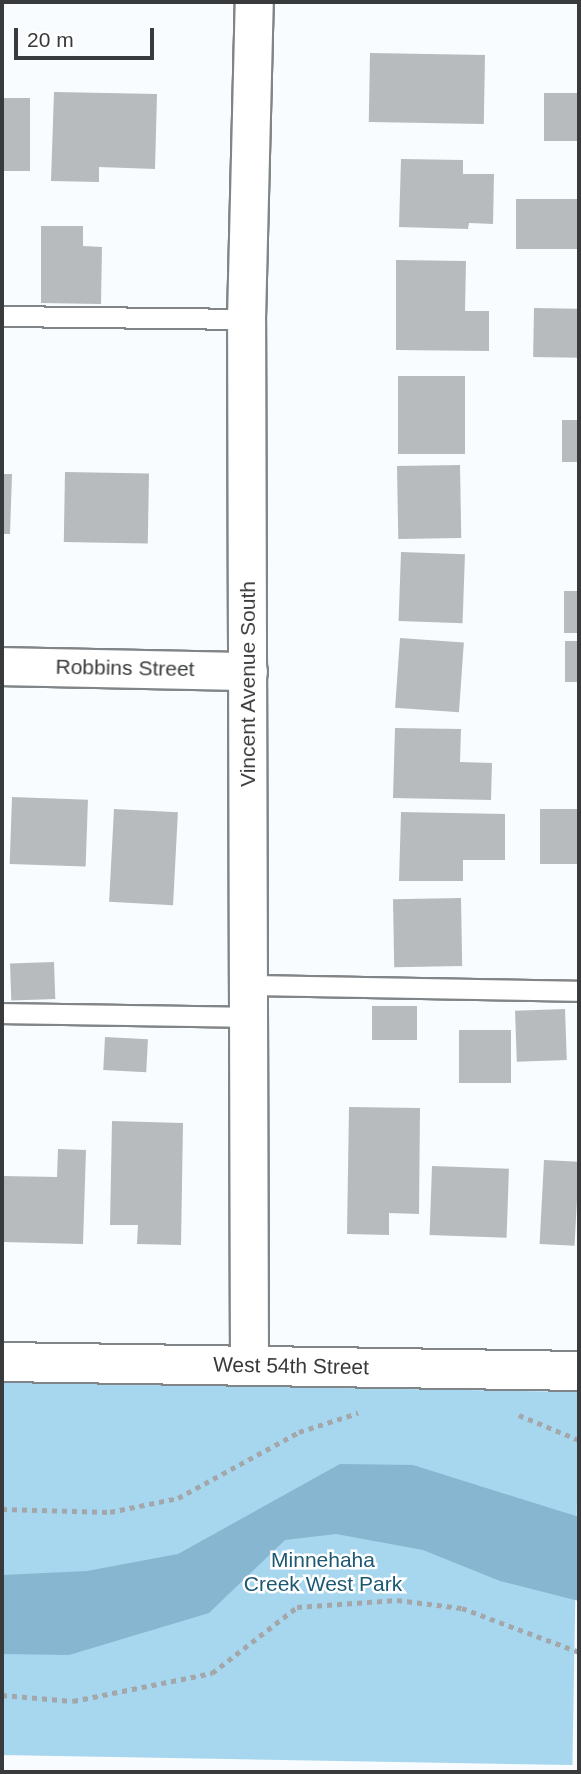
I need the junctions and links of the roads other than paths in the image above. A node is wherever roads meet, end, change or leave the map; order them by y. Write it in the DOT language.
graph roads {
  1 [pos="254,2"];
  2 [pos="2,316"];
  3 [pos="246,319"];
  4 [pos="2,666"];
  5 [pos="248,671"];
  6 [pos="579,991"];
  7 [pos="248,1001"];
  8 [pos="2,1013"];
  9 [pos="2,1362"];
  10 [pos="249,1366"];
  11 [pos="579,1371"];
  1 -- 3 [label="street, Vincent Avenue South"];
  2 -- 3 [label="lane"];
  3 -- 5 [label="street, Vincent Avenue South"];
  4 -- 5 [label="street, Robbins Street"];
  5 -- 7 [label="street, Vincent Avenue South"];
  6 -- 7 [label="lane"];
  7 -- 8 [label="lane"];
  7 -- 10 [label="street, Vincent Avenue South"];
  9 -- 10 [label="street, West 54th Street"];
  10 -- 11 [label="street, West 54th Street"];
}
